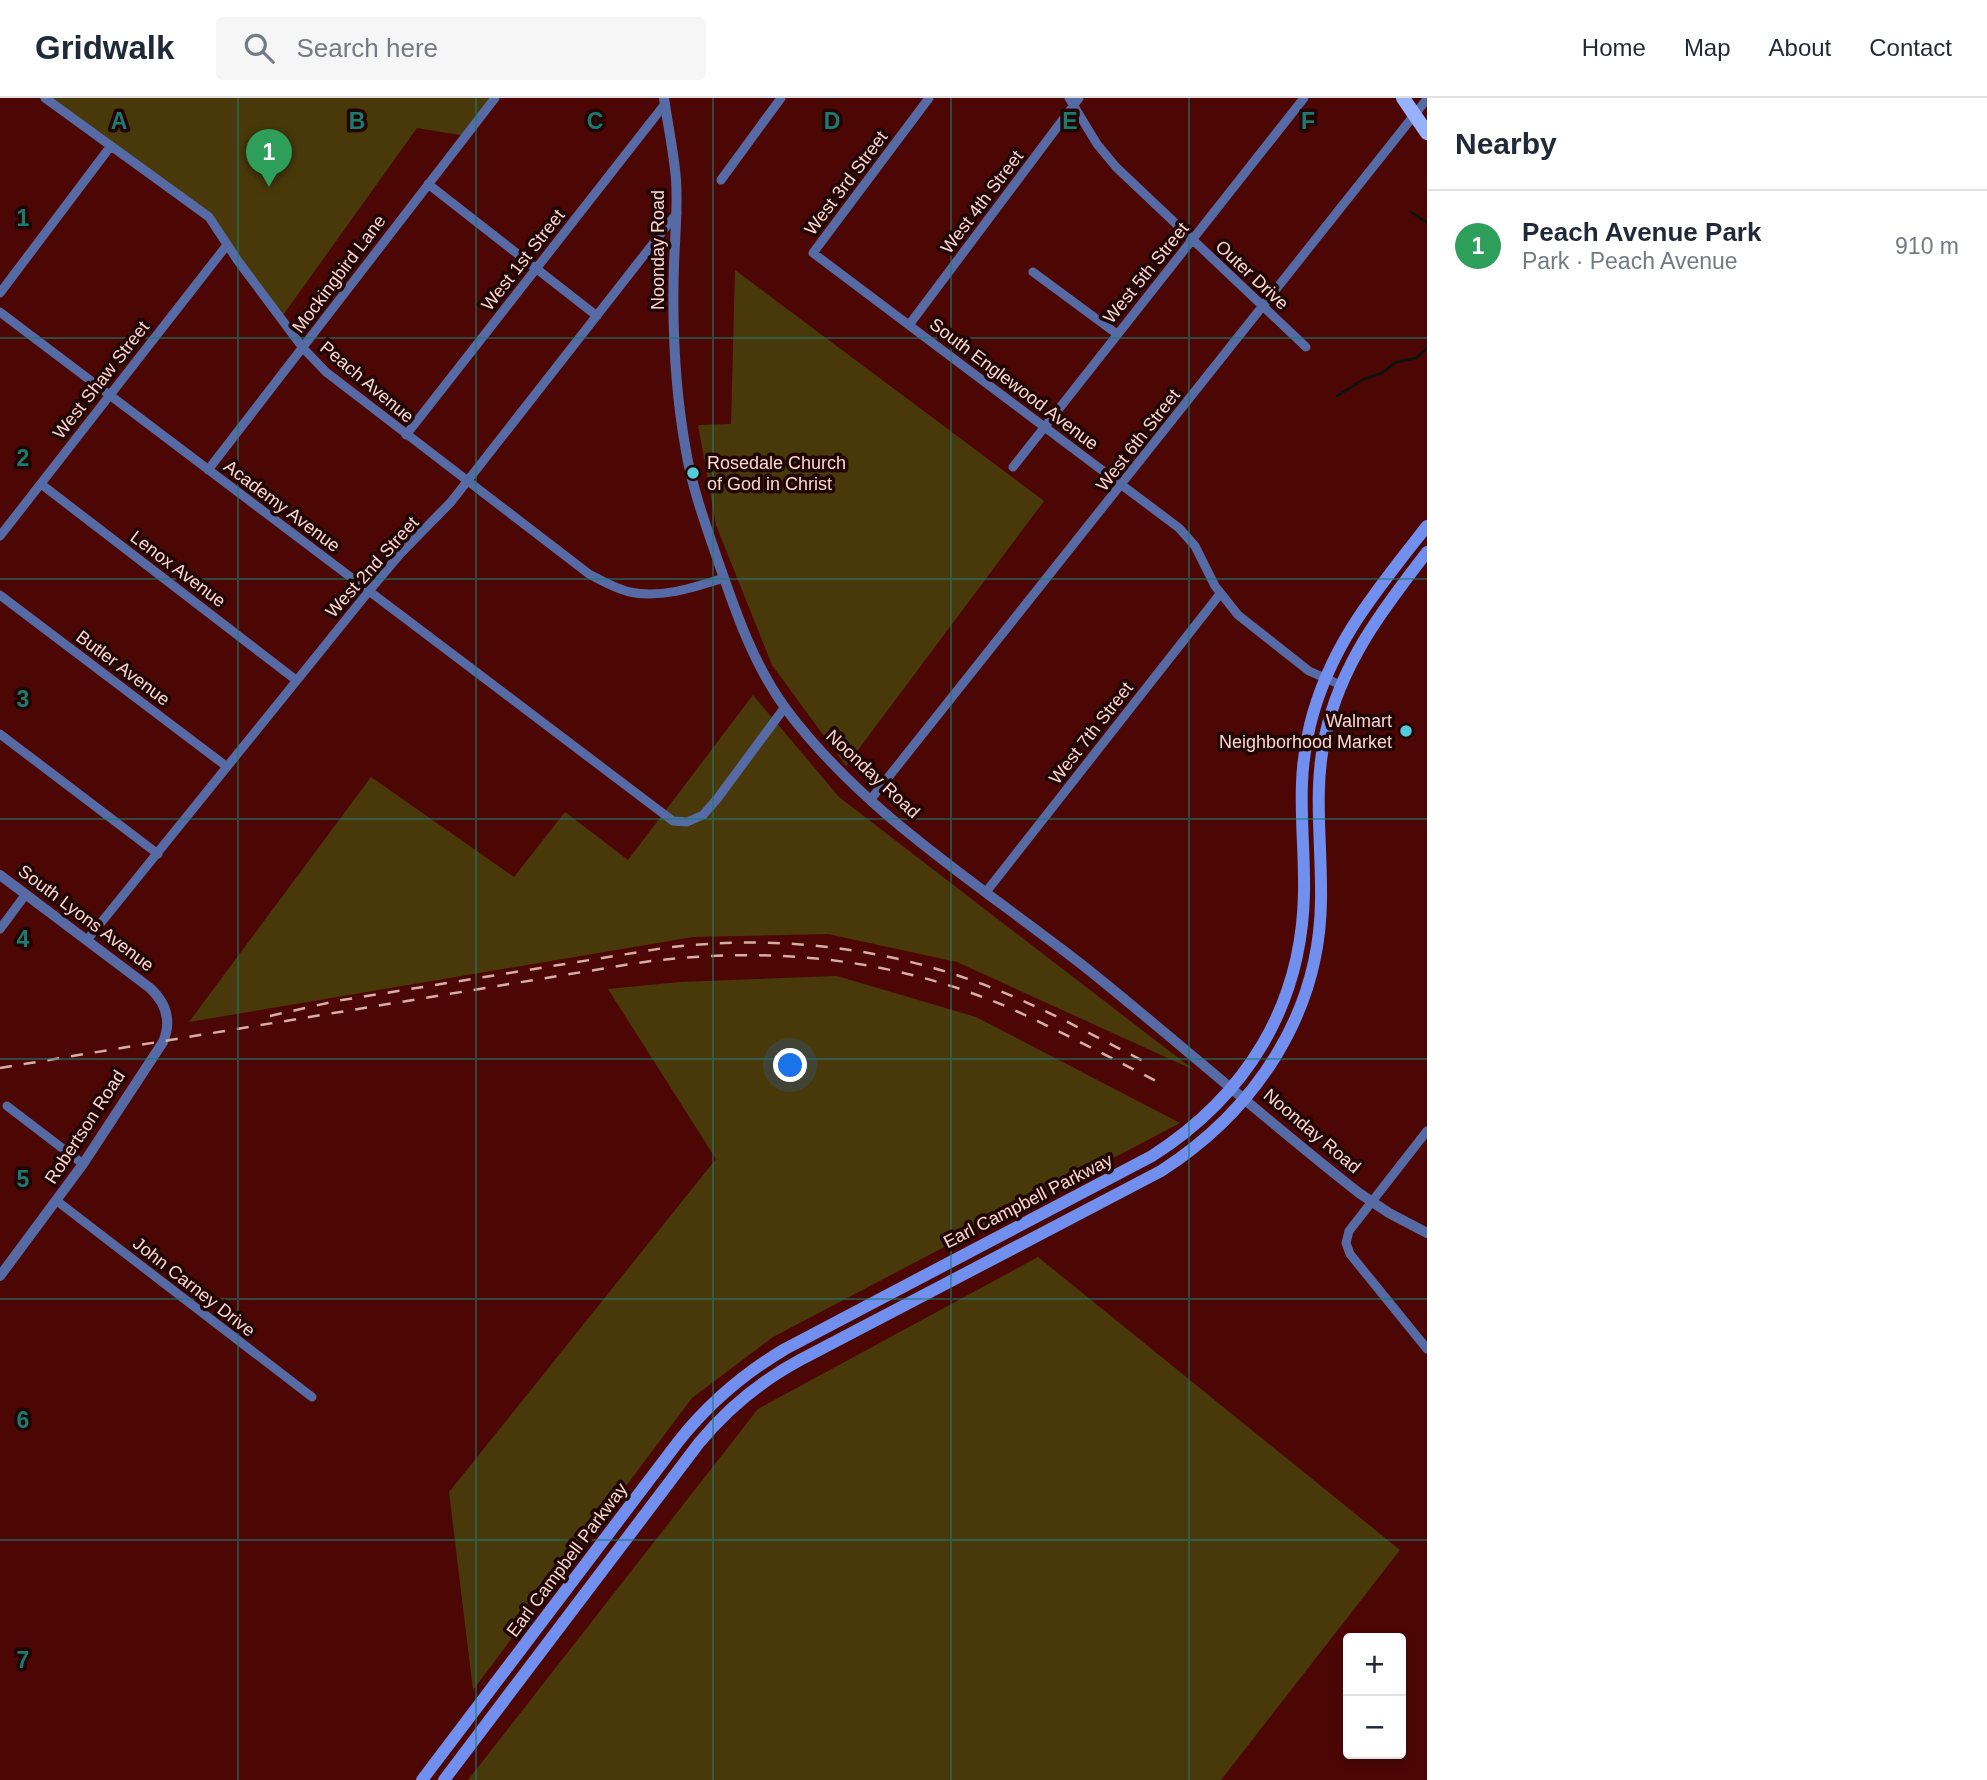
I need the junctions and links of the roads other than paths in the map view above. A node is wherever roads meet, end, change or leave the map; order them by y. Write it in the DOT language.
graph roads {
  1 [pos="45,98"];
  2 [pos="495,98"];
  3 [pos="781,98"];
  4 [pos="929,98"];
  5 [pos="1304,98"];
  6 [pos="1403,98"];
  7 [pos="1427,99"];
  8 [pos="664,101"];
  9 [pos="1074,101"];
  10 [pos="1415,115"];
  11 [pos="1427,133"];
  12 [pos="110,147"];
  13 [pos="721,180"];
  14 [pos="428,184"];
  15 [pos="677,213"];
  16 [pos="1192,241"];
  17 [pos="227,244"];
  18 [pos="813,253"];
  19 [pos="537,269"];
  20 [pos="1033,272"];
  21 [pos="0,293"];
  22 [pos="1262,307"];
  23 [pos="0,312"];
  24 [pos="597,316"];
  25 [pos="909,325"];
  26 [pos="1117,334"];
  27 [pos="1306,347"];
  28 [pos="303,348"];
  29 [pos="109,395"];
  30 [pos="1045,429"];
  31 [pos="406,435"];
  32 [pos="1013,467"];
  33 [pos="208,470"];
  34 [pos="467,481"];
  35 [pos="41,484"];
  36 [pos="1123,485"];
  37 [pos="1427,526"];
  38 [pos="0,536"];
  39 [pos="1413,543"];
  40 [pos="1427,552"];
  41 [pos="1401,558"];
  42 [pos="1414,569"];
  43 [pos="724,578"];
  44 [pos="369,591"];
  45 [pos="1220,594"];
  46 [pos="0,595"];
  47 [pos="1368,600"];
  48 [pos="1382,611"];
  49 [pos="1324,678"];
  50 [pos="296,680"];
  51 [pos="1341,685"];
  52 [pos="785,707"];
  53 [pos="0,734"];
  54 [pos="226,766"];
  55 [pos="871,799"];
  56 [pos="158,854"];
  57 [pos="0,875"];
  58 [pos="1321,880"];
  59 [pos="1304,882"];
  60 [pos="986,892"];
  61 [pos="26,894"];
  62 [pos="0,929"];
  63 [pos="87,940"];
  64 [pos="167,1027"];
  65 [pos="1233,1088"];
  66 [pos="1247,1099"];
  67 [pos="7,1107"];
  68 [pos="1427,1131"];
  69 [pos="83,1164"];
  70 [pos="57,1201"];
  71 [pos="1371,1201"];
  72 [pos="1427,1233"];
  73 [pos="0,1276"];
  74 [pos="1427,1349"];
  75 [pos="312,1397"];
  76 [pos="695,1421"];
  77 [pos="708,1433"];
  78 [pos="422,1780"];
  79 [pos="444,1780"];
  1 -- 12 [label="street, Peach Avenue"];
  2 -- 14 [label="street, Mockingbird Lane"];
  3 -- 13 [label="street"];
  4 -- 18 [label="street, West 3rd Street"];
  5 -- 16 [label="street, West 5th Street"];
  6 -- 10 [label="main road"];
  7 -- 10 [label="street, West 6th Street"];
  8 -- 15 [label="street, Noonday Road"];
  8 -- 19 [label="street, West 1st Street"];
  9 -- 16 [label="street, Outer Drive"];
  9 -- 25 [label="street, West 4th Street"];
  10 -- 11 [label="main road"];
  10 -- 22 [label="street, West 6th Street"];
  12 -- 17 [label="street, Peach Avenue"];
  12 -- 21 [label="street"];
  14 -- 19 [label="street"];
  14 -- 28 [label="street, Mockingbird Lane"];
  15 -- 24 [label="street, West 2nd Street"];
  15 -- 43 [label="street, Noonday Road"];
  16 -- 22 [label="street, Outer Drive"];
  16 -- 26 [label="street, West 5th Street"];
  17 -- 28 [label="street, Peach Avenue"];
  17 -- 29 [label="street, West Shaw Street"];
  18 -- 25 [label="street, South Englewood Avenue"];
  19 -- 24 [label="street"];
  19 -- 31 [label="street, West 1st Street"];
  20 -- 26 [label="street"];
  22 -- 27 [label="street, Outer Drive"];
  22 -- 36 [label="street, West 6th Street"];
  23 -- 29 [label="street, Academy Avenue"];
  24 -- 34 [label="street, West 2nd Street"];
  25 -- 30 [label="street, South Englewood Avenue"];
  26 -- 30 [label="street, West 5th Street"];
  28 -- 31 [label="street, Peach Avenue"];
  28 -- 33 [label="street, Mockingbird Lane"];
  29 -- 33 [label="street, Academy Avenue"];
  29 -- 35 [label="street, West Shaw Street"];
  30 -- 32 [label="street, West 5th Street"];
  30 -- 36 [label="street, South Englewood Avenue"];
  31 -- 34 [label="street, Peach Avenue"];
  33 -- 44 [label="street, Academy Avenue"];
  34 -- 43 [label="street, Peach Avenue"];
  34 -- 44 [label="street, West 2nd Street"];
  35 -- 38 [label="street, West Shaw Street"];
  35 -- 50 [label="street, Lenox Avenue"];
  36 -- 45 [label="street, South Englewood Avenue"];
  36 -- 55 [label="street, West 6th Street"];
  37 -- 39 [label="main road, Earl Campbell Parkway"];
  39 -- 40 [label="main road"];
  39 -- 41 [label="main road, Earl Campbell Parkway"];
  40 -- 42 [label="main road, Earl Campbell Parkway"];
  41 -- 42 [label="main road"];
  41 -- 47 [label="main road, Earl Campbell Parkway"];
  42 -- 48 [label="main road, Earl Campbell Parkway"];
  43 -- 52 [label="street, Noonday Road"];
  44 -- 50 [label="street, West 2nd Street"];
  44 -- 52 [label="street, Academy Avenue"];
  45 -- 49 [label="street, South Englewood Avenue"];
  45 -- 60 [label="street, West 7th Street"];
  46 -- 54 [label="street, Butler Avenue"];
  47 -- 48 [label="main road"];
  47 -- 49 [label="main road, Earl Campbell Parkway"];
  48 -- 51 [label="main road, Earl Campbell Parkway"];
  49 -- 51 [label="street, South Englewood Avenue"];
  49 -- 59 [label="main road, Earl Campbell Parkway"];
  50 -- 54 [label="street, West 2nd Street"];
  51 -- 58 [label="main road, Earl Campbell Parkway"];
  52 -- 55 [label="street, Noonday Road"];
  53 -- 56 [label="street"];
  54 -- 56 [label="street, West 2nd Street"];
  55 -- 60 [label="street, Noonday Road"];
  56 -- 63 [label="street, West 2nd Street"];
  57 -- 61 [label="street, South Lyons Avenue"];
  58 -- 59 [label="main road"];
  58 -- 66 [label="main road, Earl Campbell Parkway"];
  59 -- 65 [label="main road, Earl Campbell Parkway"];
  60 -- 65 [label="street, Noonday Road"];
  61 -- 62 [label="street"];
  61 -- 63 [label="street, South Lyons Avenue"];
  63 -- 64 [label="street, South Lyons Avenue"];
  64 -- 69 [label="street, Robertson Road"];
  65 -- 66 [label="street, Noonday Road"];
  65 -- 76 [label="main road, Earl Campbell Parkway"];
  66 -- 71 [label="street, Noonday Road"];
  66 -- 77 [label="main road, Earl Campbell Parkway"];
  67 -- 69 [label="street"];
  68 -- 71 [label="street"];
  69 -- 70 [label="street, Robertson Road"];
  70 -- 73 [label="street, Robertson Road"];
  70 -- 75 [label="street, John Carney Drive"];
  71 -- 72 [label="street, Noonday Road"];
  71 -- 74 [label="street"];
  76 -- 77 [label="main road"];
  76 -- 78 [label="main road, Earl Campbell Parkway"];
  77 -- 79 [label="main road, Earl Campbell Parkway"];
}
